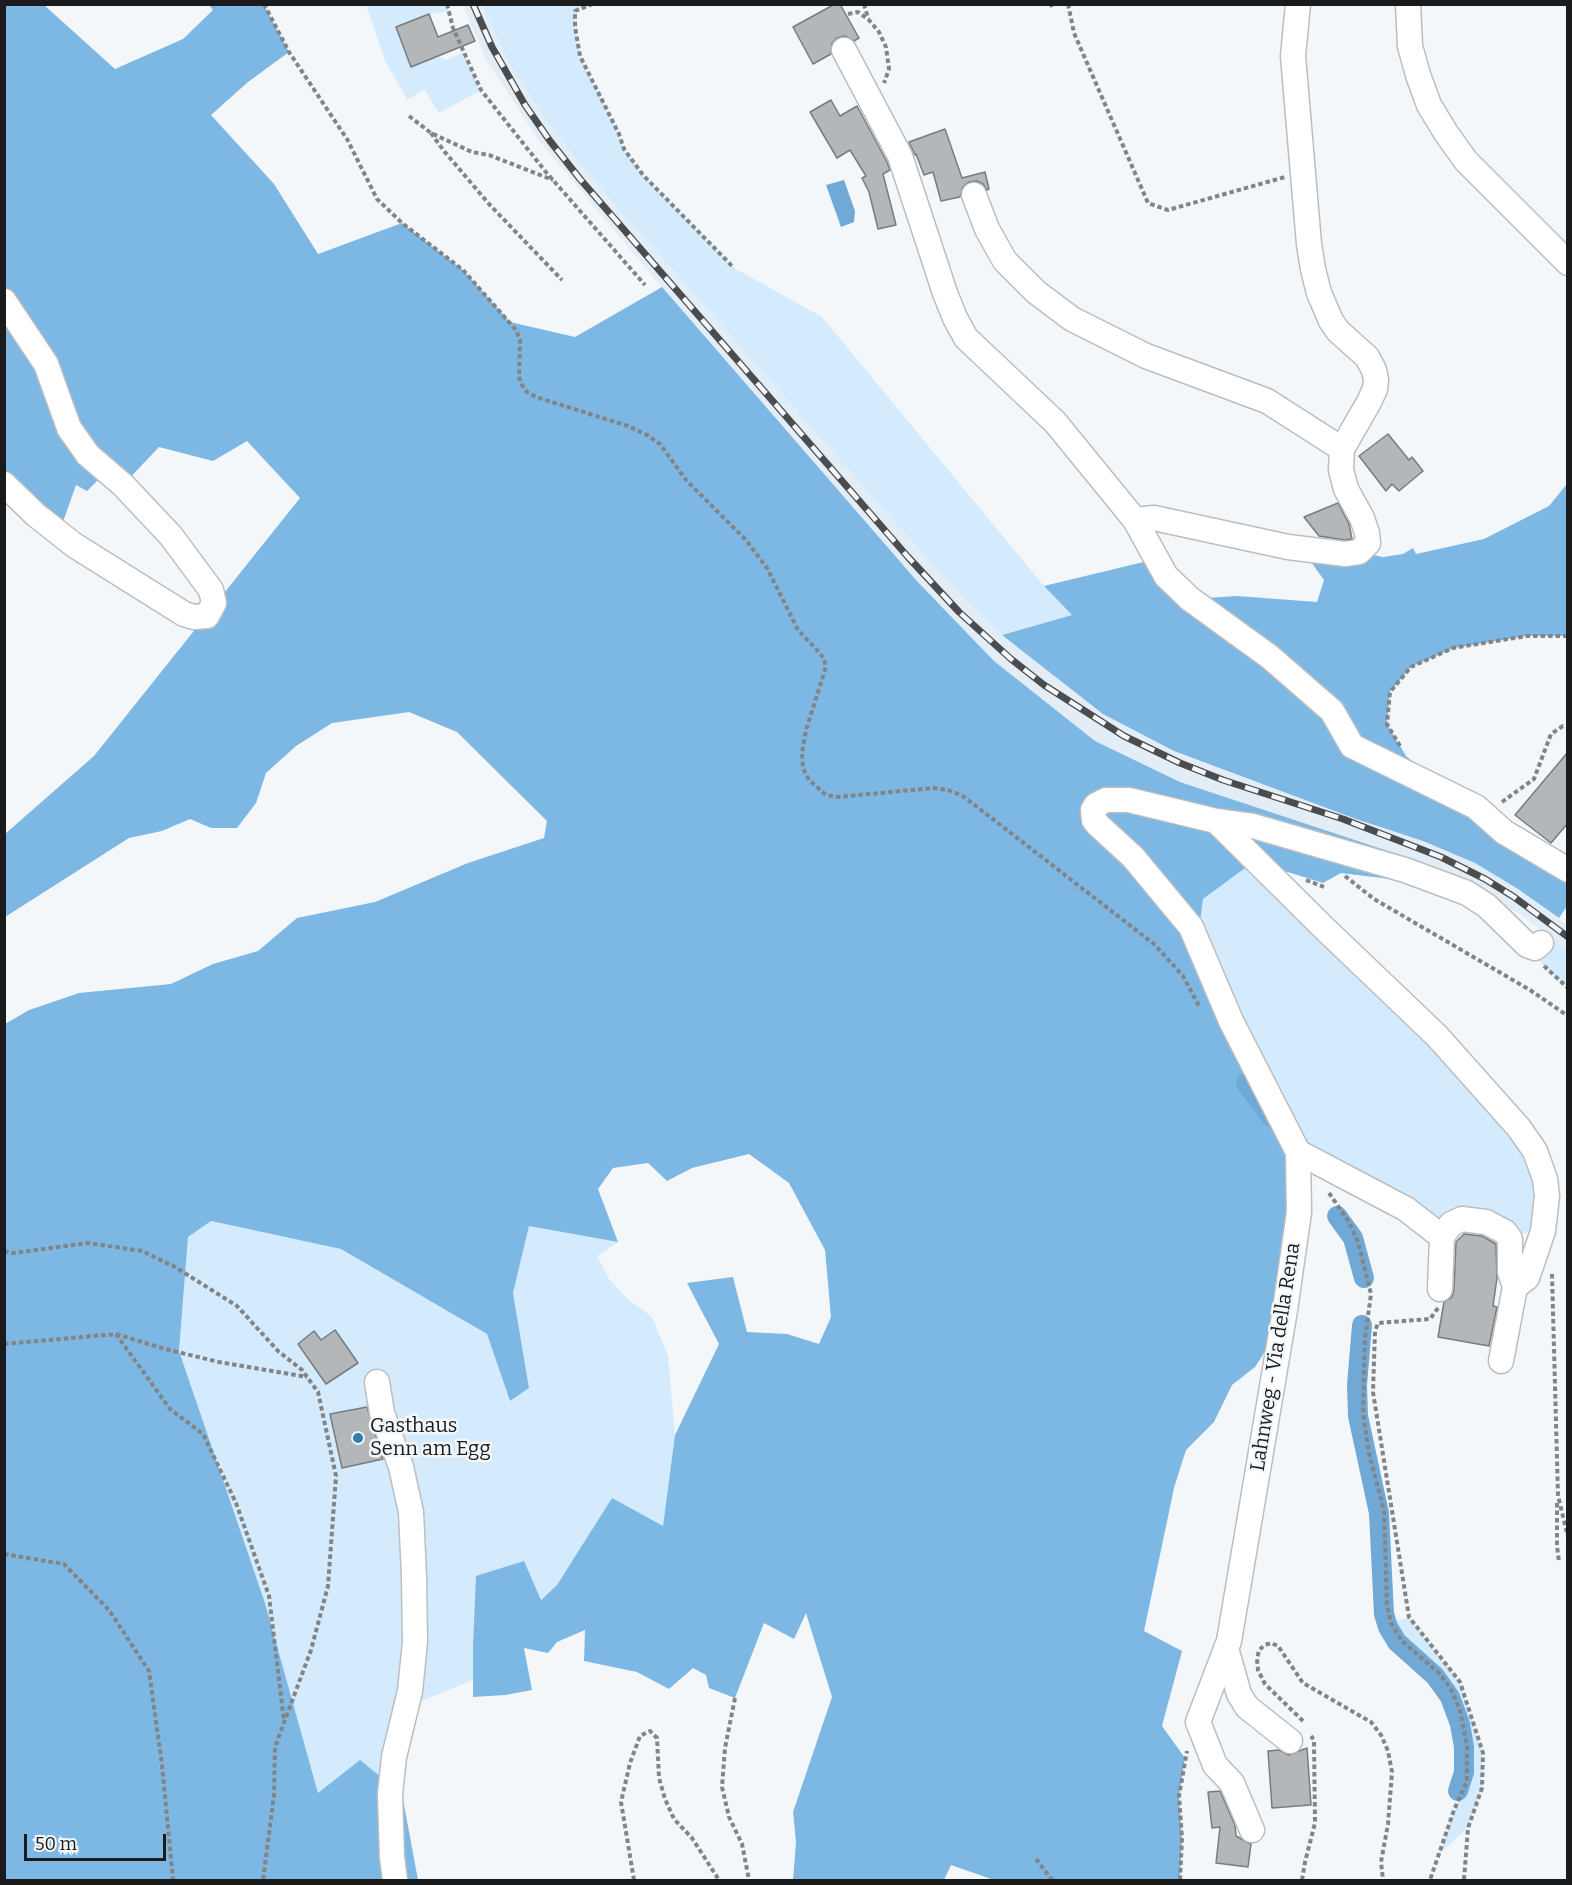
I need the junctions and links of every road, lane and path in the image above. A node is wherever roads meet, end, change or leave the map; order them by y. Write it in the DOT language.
graph roads {
  1 [pos="264,4"];
  2 [pos="447,4"];
  3 [pos="593,4"];
  4 [pos="864,4"];
  5 [pos="1068,4"];
  6 [pos="1298,4"];
  7 [pos="1408,4"];
  8 [pos="848,14"];
  9 [pos="869,20"];
  10 [pos="844,50"];
  11 [pos="871,100"];
  12 [pos="409,116"];
  13 [pos="431,133"];
  14 [pos="1303,171"];
  15 [pos="554,180"];
  16 [pos="974,195"];
  17 [pos="1568,263"];
  18 [pos="734,268"];
  19 [pos="562,280"];
  20 [pos="645,285"];
  21 [pos="4,301"];
  22 [pos="1341,449"];
  23 [pos="4,484"];
  24 [pos="1135,520"];
  25 [pos="1568,636"];
  26 [pos="1568,727"];
  27 [pos="1401,748"];
  28 [pos="1484,815"];
  29 [pos="1216,821"];
  30 [pos="1568,870"];
  31 [pos="1353,875"];
  32 [pos="1541,943"];
  33 [pos="1205,1015"];
  34 [pos="1568,1016"];
  35 [pos="1298,1152"];
  36 [pos="1323,1186"];
  37 [pos="1442,1237"];
  38 [pos="4,1251"];
  39 [pos="1552,1266"];
  40 [pos="1515,1287"];
  41 [pos="1440,1288"];
  42 [pos="117,1334"];
  43 [pos="4,1344"];
  44 [pos="1501,1361"];
  45 [pos="308,1378"];
  46 [pos="377,1382"];
  47 [pos="1558,1496"];
  48 [pos="1568,1537"];
  49 [pos="4,1554"];
  50 [pos="1559,1562"];
  51 [pos="1226,1648"];
  52 [pos="735,1698"];
  53 [pos="284,1722"];
  54 [pos="1198,1722"];
  55 [pos="1294,1736"];
  56 [pos="1252,1830"];
  57 [pos="1036,1859"];
  58 [pos="173,1881"];
  59 [pos="263,1881"];
  60 [pos="395,1881"];
  61 [pos="634,1881"];
  62 [pos="719,1881"];
  63 [pos="749,1881"];
  64 [pos="1052,1881"];
  65 [pos="1180,1881"];
  66 [pos="1302,1881"];
  67 [pos="1383,1881"];
  68 [pos="1430,1881"];
  69 [pos="1464,1881"];
  1 -- 33 [label="path"];
  2 -- 15 [label="path"];
  3 -- 18 [label="path"];
  4 -- 9 [label="path"];
  5 -- 14 [label="path"];
  6 -- 14 [label="street"];
  7 -- 17 [label="street"];
  8 -- 9 [label="path"];
  9 -- 11 [label="path"];
  10 -- 11 [label="street"];
  11 -- 24 [label="street"];
  12 -- 13 [label="path"];
  13 -- 15 [label="path"];
  13 -- 19 [label="path"];
  14 -- 22 [label="street"];
  15 -- 20 [label="path"];
  16 -- 22 [label="street"];
  21 -- 23 [label="street"];
  22 -- 24 [label="street"];
  24 -- 28 [label="street"];
  25 -- 27 [label="path"];
  26 -- 28 [label="path"];
  28 -- 30 [label="street"];
  29 -- 32 [label="street"];
  29 -- 35 [label="street"];
  29 -- 40 [label="street"];
  31 -- 34 [label="path"];
  35 -- 37 [label="street"];
  35 -- 51 [label="street, Lahnweg - Via della Rena"];
  36 -- 68 [label="path"];
  37 -- 40 [label="street"];
  37 -- 41 [label="street"];
  38 -- 45 [label="path"];
  39 -- 47 [label="path"];
  40 -- 44 [label="street"];
  41 -- 69 [label="path"];
  42 -- 43 [label="path"];
  42 -- 45 [label="path"];
  42 -- 53 [label="path"];
  45 -- 53 [label="path"];
  46 -- 60 [label="street"];
  47 -- 48 [label="path"];
  47 -- 50 [label="path"];
  49 -- 58 [label="path"];
  51 -- 54 [label="street, Lahnweg - Via della Rena"];
  51 -- 55 [label="street"];
  52 -- 63 [label="path"];
  53 -- 59 [label="path"];
  54 -- 56 [label="street"];
  54 -- 65 [label="path"];
  55 -- 66 [label="path"];
  55 -- 67 [label="path"];
  57 -- 64 [label="path"];
  61 -- 62 [label="path"];
}
